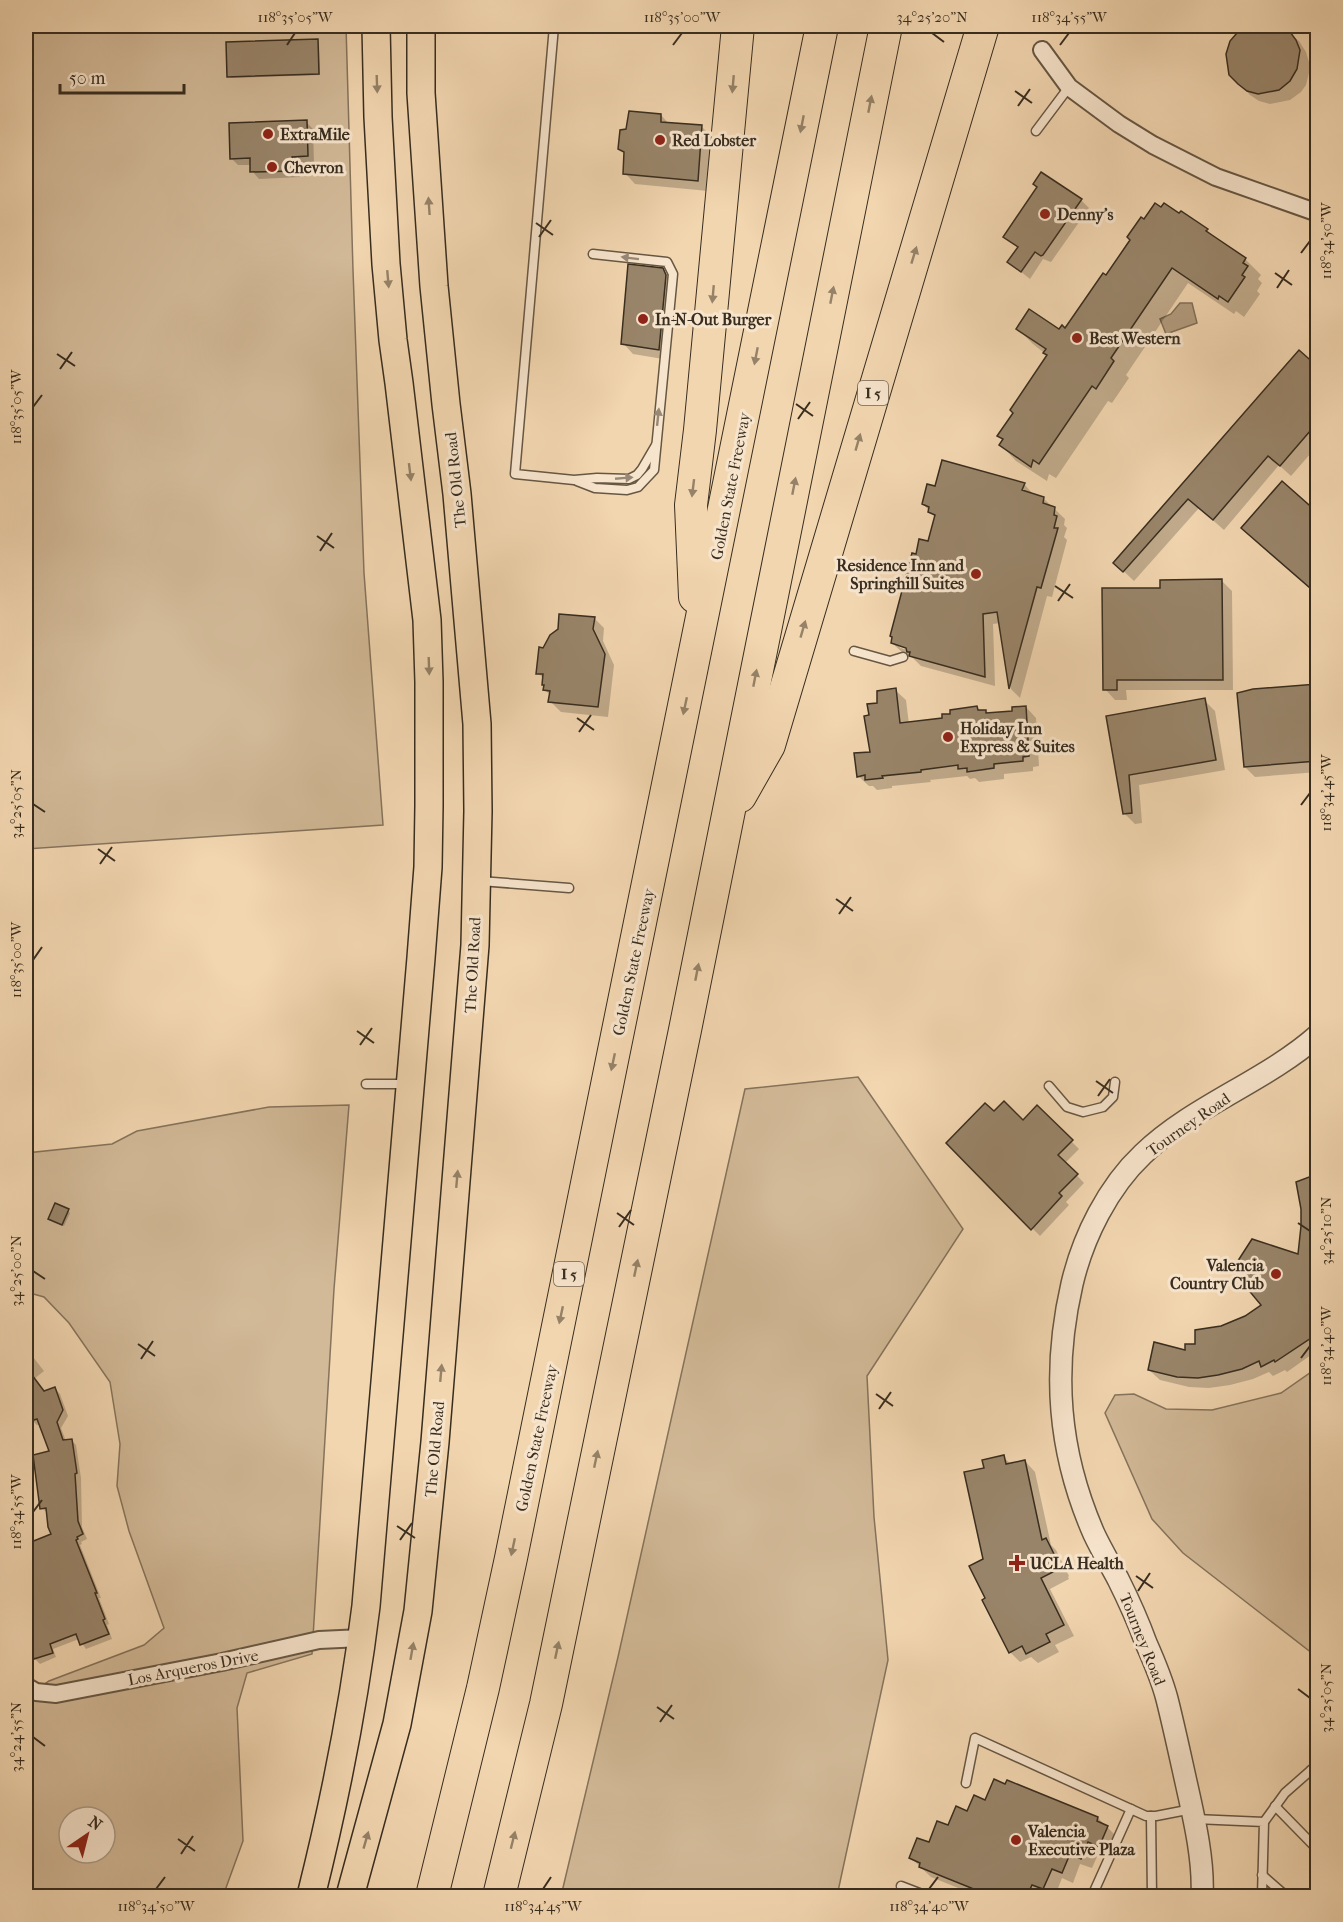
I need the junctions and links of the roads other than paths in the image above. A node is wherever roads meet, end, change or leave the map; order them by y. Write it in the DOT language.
graph roads {
  1 [pos="376,26"];
  2 [pos="421,26"];
  3 [pos="554,26"];
  4 [pos="738,26"];
  5 [pos="822,26"];
  6 [pos="886,26"];
  7 [pos="983,26"];
  8 [pos="1042,50"];
  9 [pos="1069,87"];
  10 [pos="1036,131"];
  11 [pos="1317,213"];
  12 [pos="592,254"];
  13 [pos="697,649"];
  14 [pos="854,651"];
  15 [pos="903,657"];
  16 [pos="727,817"];
  17 [pos="477,881"];
  18 [pos="569,888"];
  19 [pos="1317,1035"];
  20 [pos="1115,1082"];
  21 [pos="366,1084"];
  22 [pos="410,1084"];
  23 [pos="1049,1086"];
  24 [pos="362,1638"];
  25 [pos="26,1686"];
  26 [pos="1315,1770"];
  27 [pos="966,1783"];
  28 [pos="1275,1806"];
  29 [pos="1131,1809"];
  30 [pos="1193,1814"];
  31 [pos="1151,1816"];
  32 [pos="1263,1821"];
  33 [pos="1317,1850"];
  34 [pos="1262,1875"];
  35 [pos="901,1886"];
  36 [pos="311,1896"];
  37 [pos="350,1896"];
  38 [pos="432,1896"];
  39 [pos="499,1896"];
  40 [pos="927,1896"];
  41 [pos="1092,1896"];
  42 [pos="1152,1896"];
  43 [pos="1202,1896"];
  44 [pos="1262,1896"];
  45 [pos="1286,1896"];
  1 -- 22 [label="main road, one-way"];
  17 -- 2 [label="main road, The Old Road, one-way"];
  3 -- 12 [label="lane, one-way"];
  4 -- 13 [label="highway, I 5, one-way"];
  5 -- 13 [label="highway, Golden State Freeway / I 5, one-way"];
  16 -- 6 [label="highway, I 5, one-way"];
  16 -- 7 [label="highway, I 5, one-way"];
  8 -- 9 [label="street"];
  9 -- 10 [label="lane"];
  9 -- 11 [label="street"];
  13 -- 38 [label="highway, Golden State Freeway / I 5, one-way"];
  14 -- 15 [label="lane"];
  39 -- 16 [label="highway, I 5, one-way"];
  17 -- 18 [label="lane"];
  37 -- 17 [label="main road, The Old Road, one-way"];
  19 -- 30 [label="street, Tourney Road"];
  20 -- 23 [label="lane"];
  21 -- 22 [label="lane"];
  22 -- 24 [label="main road"];
  24 -- 25 [label="street, Los Arqueros Drive"];
  24 -- 36 [label="main road"];
  26 -- 28 [label="lane"];
  27 -- 29 [label="lane"];
  28 -- 32 [label="lane"];
  28 -- 33 [label="lane"];
  29 -- 31 [label="lane"];
  29 -- 41 [label="lane"];
  30 -- 31 [label="lane"];
  30 -- 32 [label="lane"];
  30 -- 43 [label="street, Tourney Road"];
  31 -- 42 [label="lane"];
  32 -- 34 [label="lane"];
  34 -- 44 [label="lane"];
  34 -- 45 [label="lane"];
  35 -- 40 [label="lane"];
}
